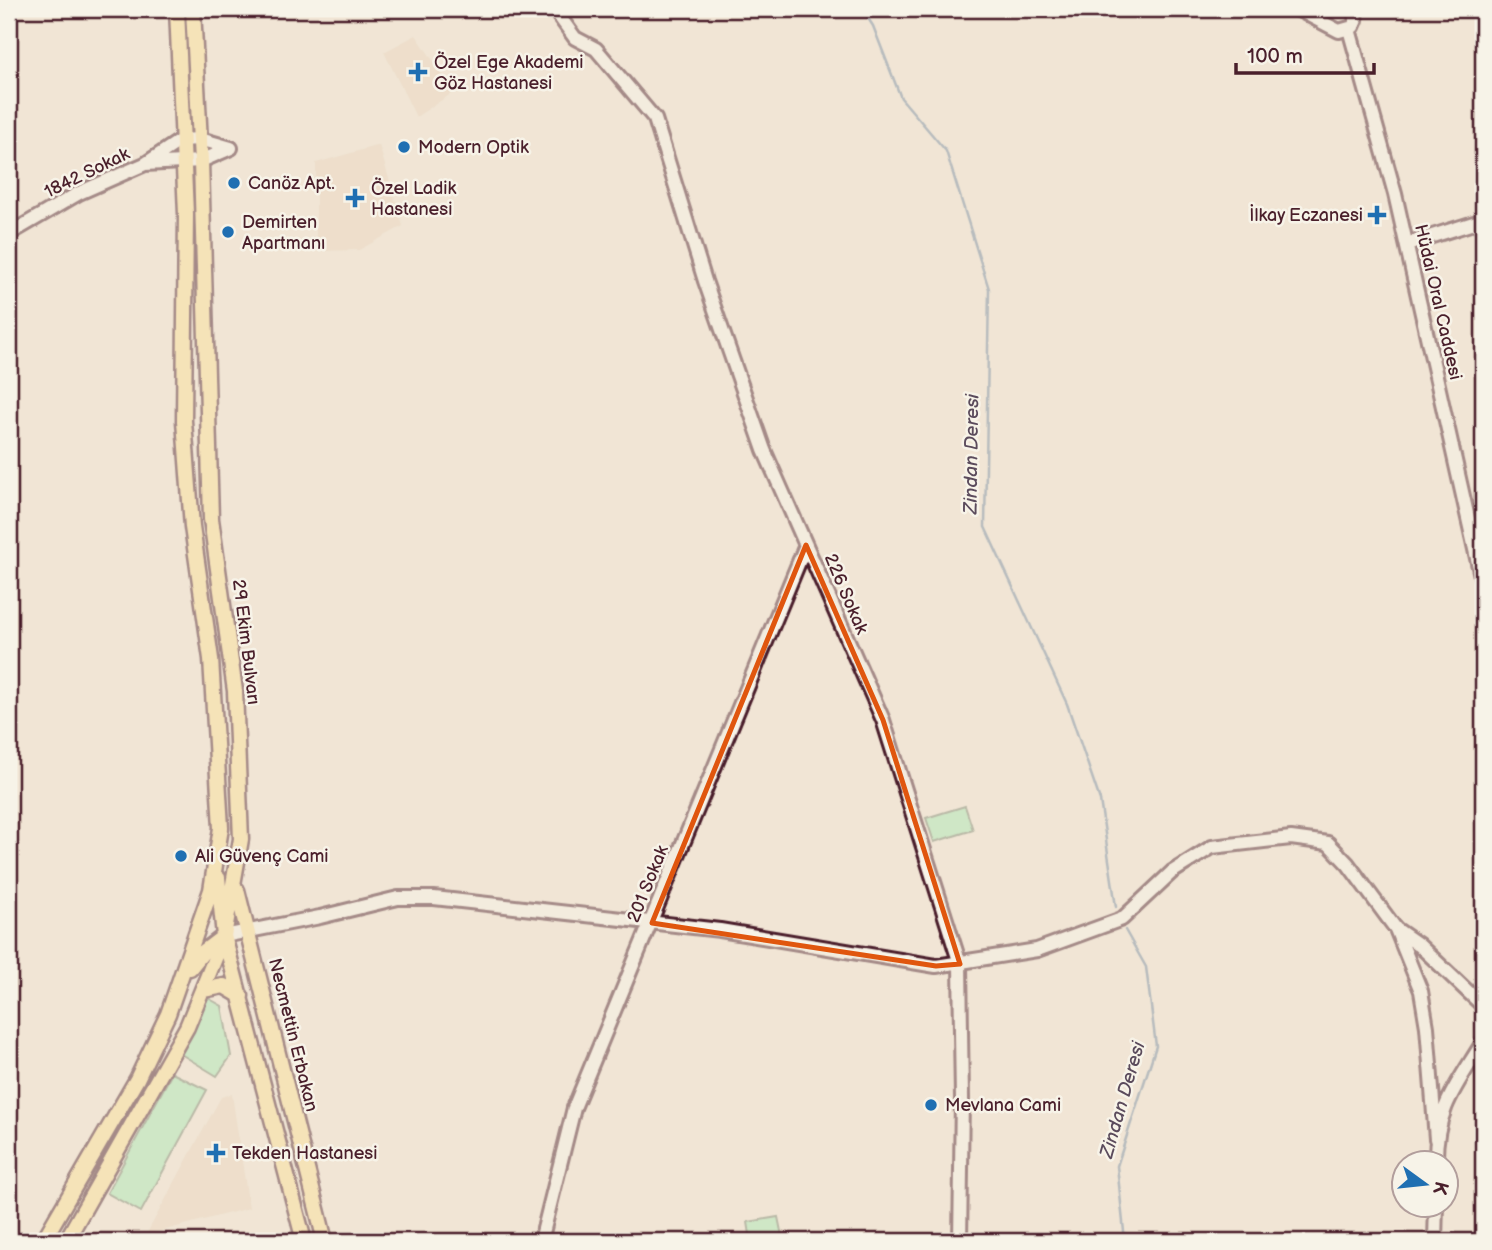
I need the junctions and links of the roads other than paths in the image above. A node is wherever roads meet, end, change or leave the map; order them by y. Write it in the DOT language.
graph roads {
  1 [pos="177,9"];
  2 [pos="193,9"];
  3 [pos="554,9"];
  4 [pos="1297,9"];
  5 [pos="1331,9"];
  6 [pos="1354,9"];
  7 [pos="1329,23"];
  8 [pos="1349,29"];
  9 [pos="181,139"];
  10 [pos="200,139"];
  11 [pos="201,161"];
  12 [pos="183,162"];
  13 [pos="145,164"];
  14 [pos="1483,220"];
  15 [pos="9,234"];
  16 [pos="1407,244"];
  17 [pos="1477,533"];
  18 [pos="806,545"];
  19 [pos="1479,548"];
  20 [pos="1483,585"];
  21 [pos="218,845"];
  22 [pos="235,878"];
  23 [pos="652,923"];
  24 [pos="1396,929"];
  25 [pos="246,933"];
  26 [pos="224,936"];
  27 [pos="960,964"];
  28 [pos="203,990"];
  29 [pos="176,992"];
  30 [pos="240,996"];
  31 [pos="1483,1006"];
  32 [pos="1483,1042"];
  33 [pos="1436,1139"];
  34 [pos="1436,1148"];
  35 [pos="1436,1218"];
  36 [pos="43,1241"];
  37 [pos="66,1241"];
  38 [pos="303,1241"];
  39 [pos="325,1241"];
  40 [pos="541,1241"];
  41 [pos="960,1241"];
  42 [pos="1435,1241"];
  1 -- 9 [label="main road, 29 Ekim Bulvarı"];
  2 -- 10 [label="main road, 29 Ekim Bulvarı"];
  3 -- 18 [label="street, 226 Sokak"];
  4 -- 7 [label="street"];
  5 -- 7 [label="street"];
  6 -- 8 [label="street"];
  7 -- 8 [label="street"];
  8 -- 16 [label="street, Hüdai Oral Caddesi"];
  9 -- 10 [label="street"];
  9 -- 12 [label="main road, 29 Ekim Bulvarı"];
  9 -- 13 [label="street"];
  10 -- 11 [label="main road, 29 Ekim Bulvarı"];
  10 -- 11 [label="street"];
  11 -- 12 [label="street"];
  11 -- 22 [label="main road, 29 Ekim Bulvarı"];
  12 -- 13 [label="street"];
  12 -- 21 [label="main road, 29 Ekim Bulvarı"];
  13 -- 15 [label="street, 1842 Sokak"];
  14 -- 16 [label="street"];
  16 -- 17 [label="street, Hüdai Oral Caddesi"];
  17 -- 19 [label="street, Hüdai Oral Caddesi"];
  18 -- 23 [label="street, 201 Sokak"];
  18 -- 27 [label="street, 226 Sokak"];
  19 -- 20 [label="street, Hüdai Oral Caddesi"];
  21 -- 26 [label="main road"];
  21 -- 29 [label="main road, 29 Ekim Bulvarı"];
  22 -- 25 [label="main road, Necmettin Erbakan"];
  22 -- 26 [label="main road, 29 Ekim Bulvarı"];
  23 -- 25 [label="street"];
  23 -- 27 [label="street"];
  23 -- 40 [label="street, 201 Sokak"];
  24 -- 27 [label="street"];
  24 -- 31 [label="street"];
  24 -- 33 [label="street"];
  25 -- 26 [label="street"];
  25 -- 39 [label="main road, Necmettin Erbakan"];
  26 -- 28 [label="main road, 29 Ekim Bulvarı"];
  26 -- 29 [label="main road"];
  26 -- 30 [label="main road"];
  27 -- 41 [label="street, 226 Sokak"];
  28 -- 30 [label="main road"];
  28 -- 37 [label="main road, 29 Ekim Bulvarı"];
  29 -- 36 [label="main road, 29 Ekim Bulvarı"];
  30 -- 38 [label="main road"];
  32 -- 33 [label="street"];
  33 -- 34 [label="street"];
  35 -- 42 [label="street"];
}
